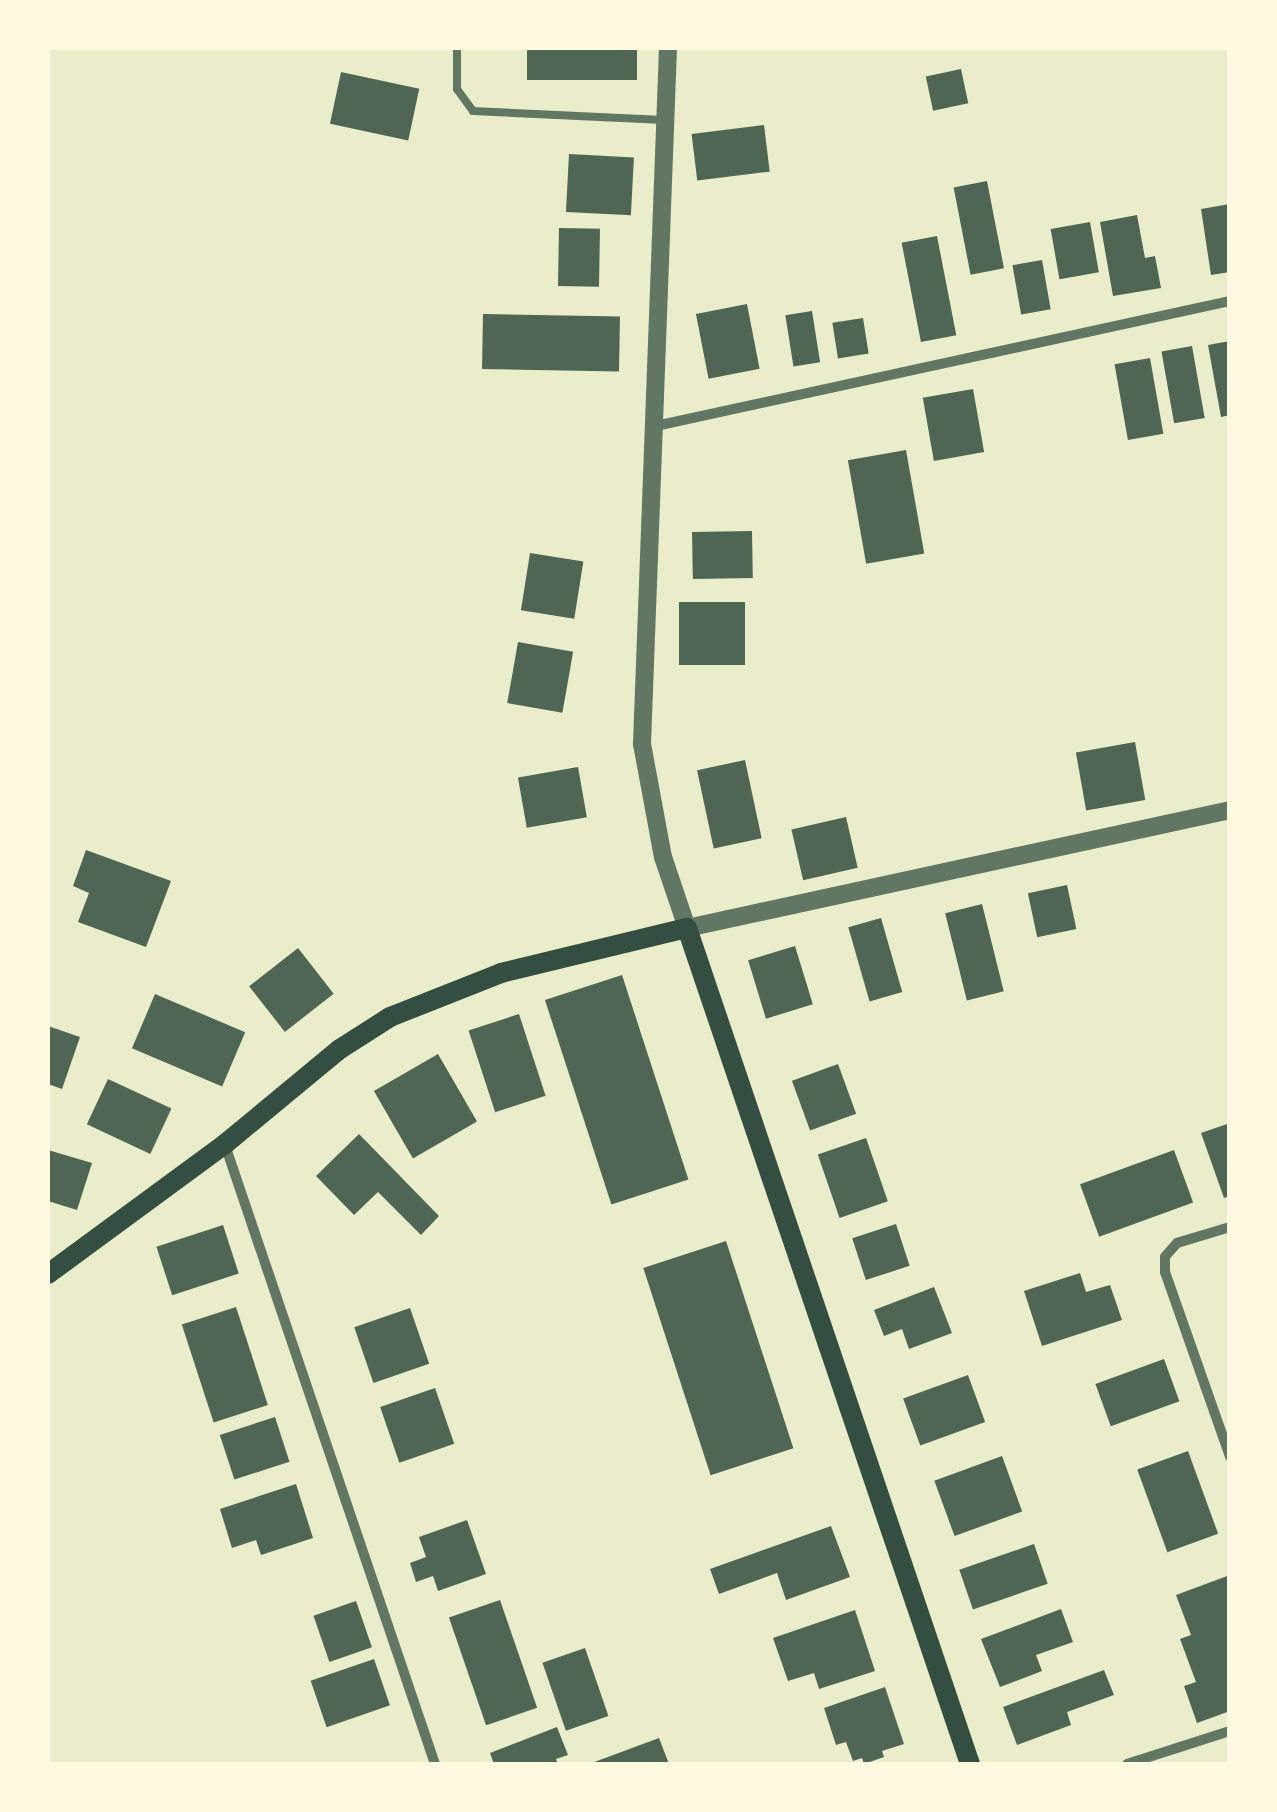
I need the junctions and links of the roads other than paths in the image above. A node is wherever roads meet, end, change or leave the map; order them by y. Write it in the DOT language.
graph roads {
  1 [pos="458,48"];
  2 [pos="668,48"];
  3 [pos="664,120"];
  4 [pos="1230,301"];
  5 [pos="651,428"];
  6 [pos="1230,810"];
  7 [pos="686,928"];
  8 [pos="224,1144"];
  9 [pos="1230,1228"];
  10 [pos="48,1274"];
  11 [pos="1230,1456"];
  12 [pos="1230,1732"];
  13 [pos="435,1764"];
  14 [pos="970,1764"];
  15 [pos="1127,1764"];
  1 -- 3 [label="lane"];
  2 -- 3 [label="street"];
  3 -- 5 [label="street"];
  4 -- 5 [label="street"];
  5 -- 7 [label="street"];
  6 -- 7 [label="street"];
  7 -- 8 [label="main road"];
  7 -- 14 [label="main road"];
  8 -- 10 [label="main road"];
  8 -- 13 [label="street"];
  9 -- 11 [label="street"];
  12 -- 15 [label="street"];
}
